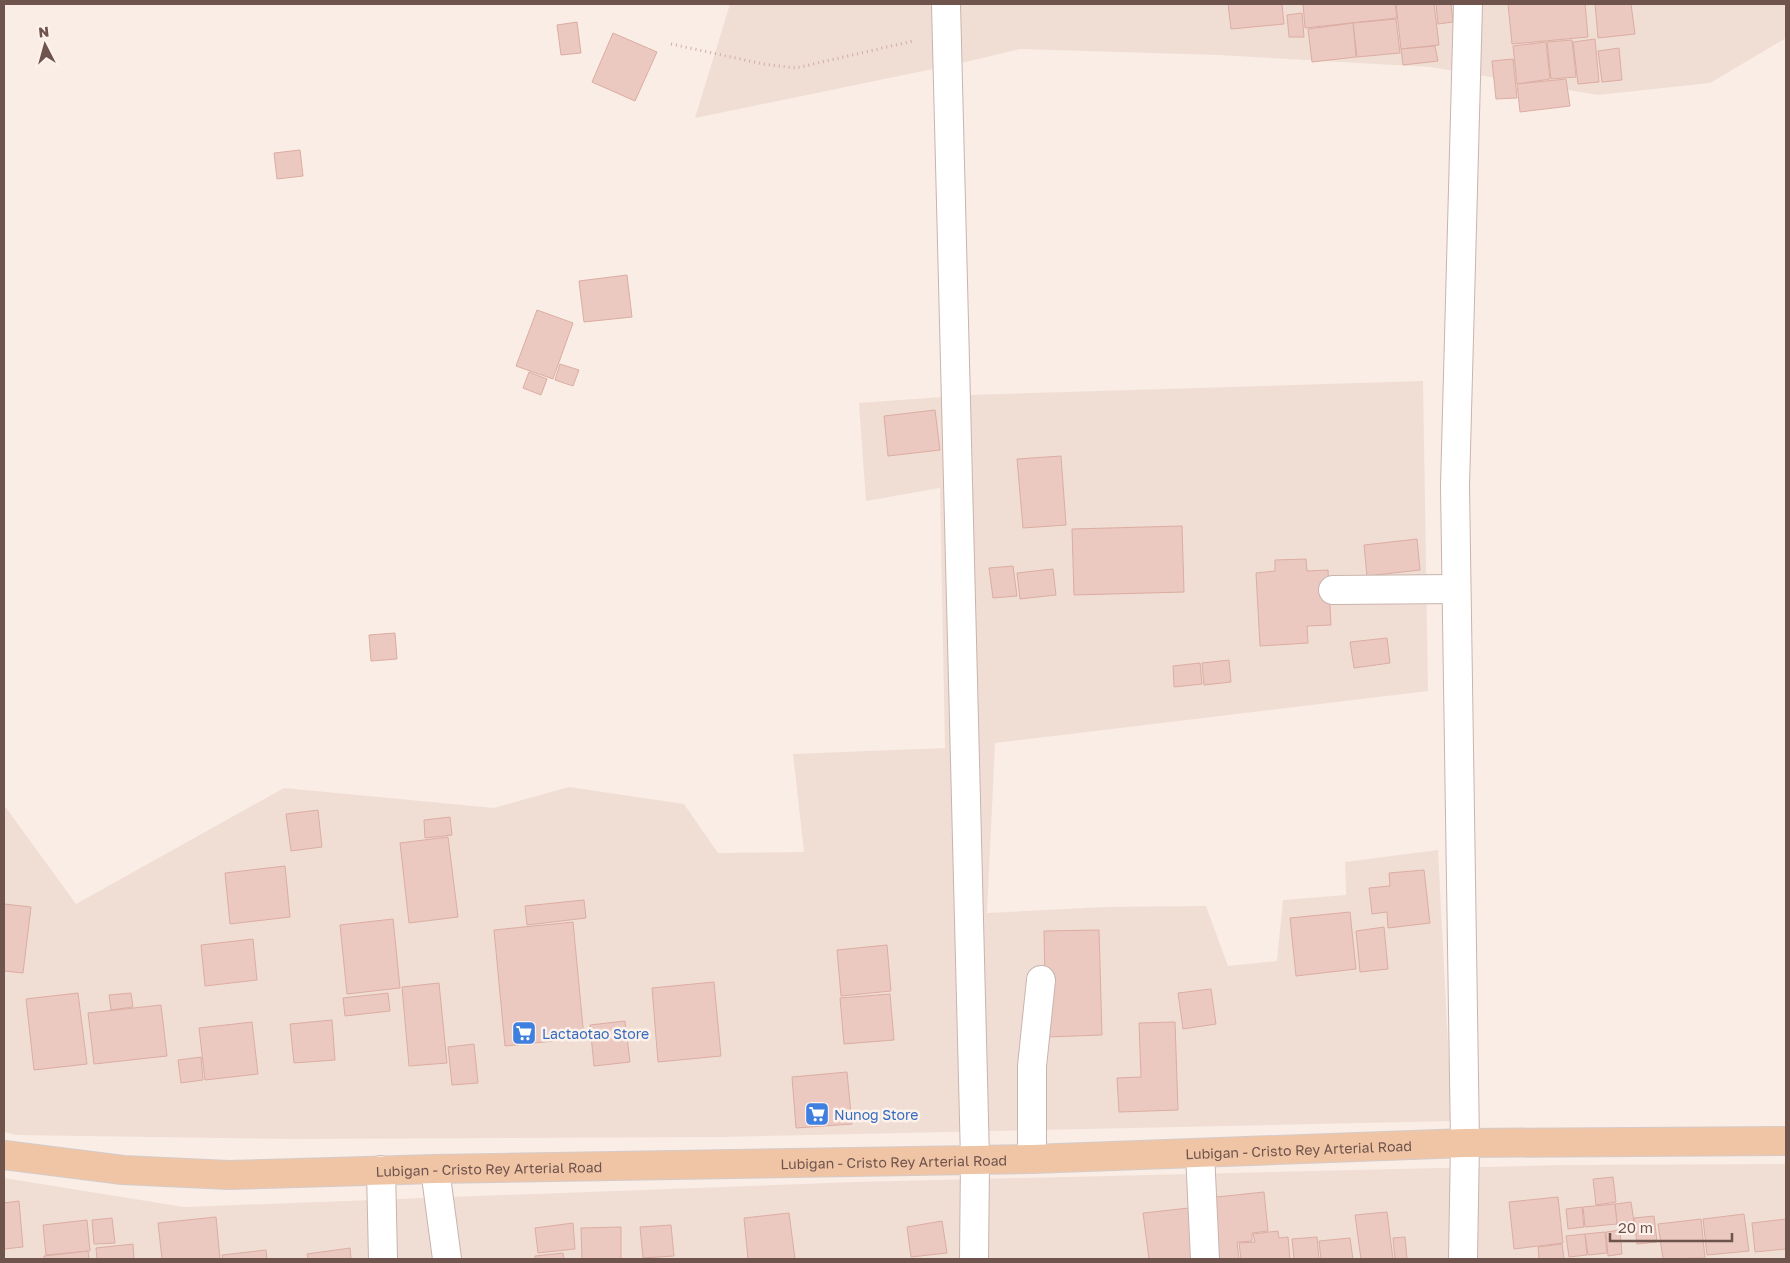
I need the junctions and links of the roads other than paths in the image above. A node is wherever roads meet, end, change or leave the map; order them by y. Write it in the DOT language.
graph roads {
  1 [pos="946,4"];
  2 [pos="1468,4"];
  3 [pos="1456,589"];
  4 [pos="1333,590"];
  5 [pos="1041,980"];
  6 [pos="1786,1141"];
  7 [pos="1465,1143"];
  8 [pos="1200,1153"];
  9 [pos="4,1155"];
  10 [pos="976,1159"];
  11 [pos="1032,1159"];
  12 [pos="434,1169"];
  13 [pos="381,1170"];
  14 [pos="383,1259"];
  15 [pos="447,1259"];
  16 [pos="974,1259"];
  17 [pos="1205,1259"];
  18 [pos="1463,1259"];
  1 -- 10 [label="street"];
  2 -- 3 [label="street"];
  3 -- 4 [label="street"];
  3 -- 7 [label="street"];
  5 -- 11 [label="street"];
  6 -- 7 [label="main road, Lubigan - Cristo Rey Arterial Road"];
  7 -- 8 [label="main road, Lubigan - Cristo Rey Arterial Road"];
  7 -- 18 [label="street"];
  8 -- 11 [label="main road, Lubigan - Cristo Rey Arterial Road"];
  8 -- 17 [label="street"];
  9 -- 13 [label="main road, Lubigan - Cristo Rey Arterial Road"];
  10 -- 11 [label="main road, Lubigan - Cristo Rey Arterial Road"];
  10 -- 12 [label="main road, Lubigan - Cristo Rey Arterial Road"];
  10 -- 16 [label="street"];
  12 -- 13 [label="main road, Lubigan - Cristo Rey Arterial Road"];
  12 -- 15 [label="street"];
  13 -- 14 [label="street"];
}
